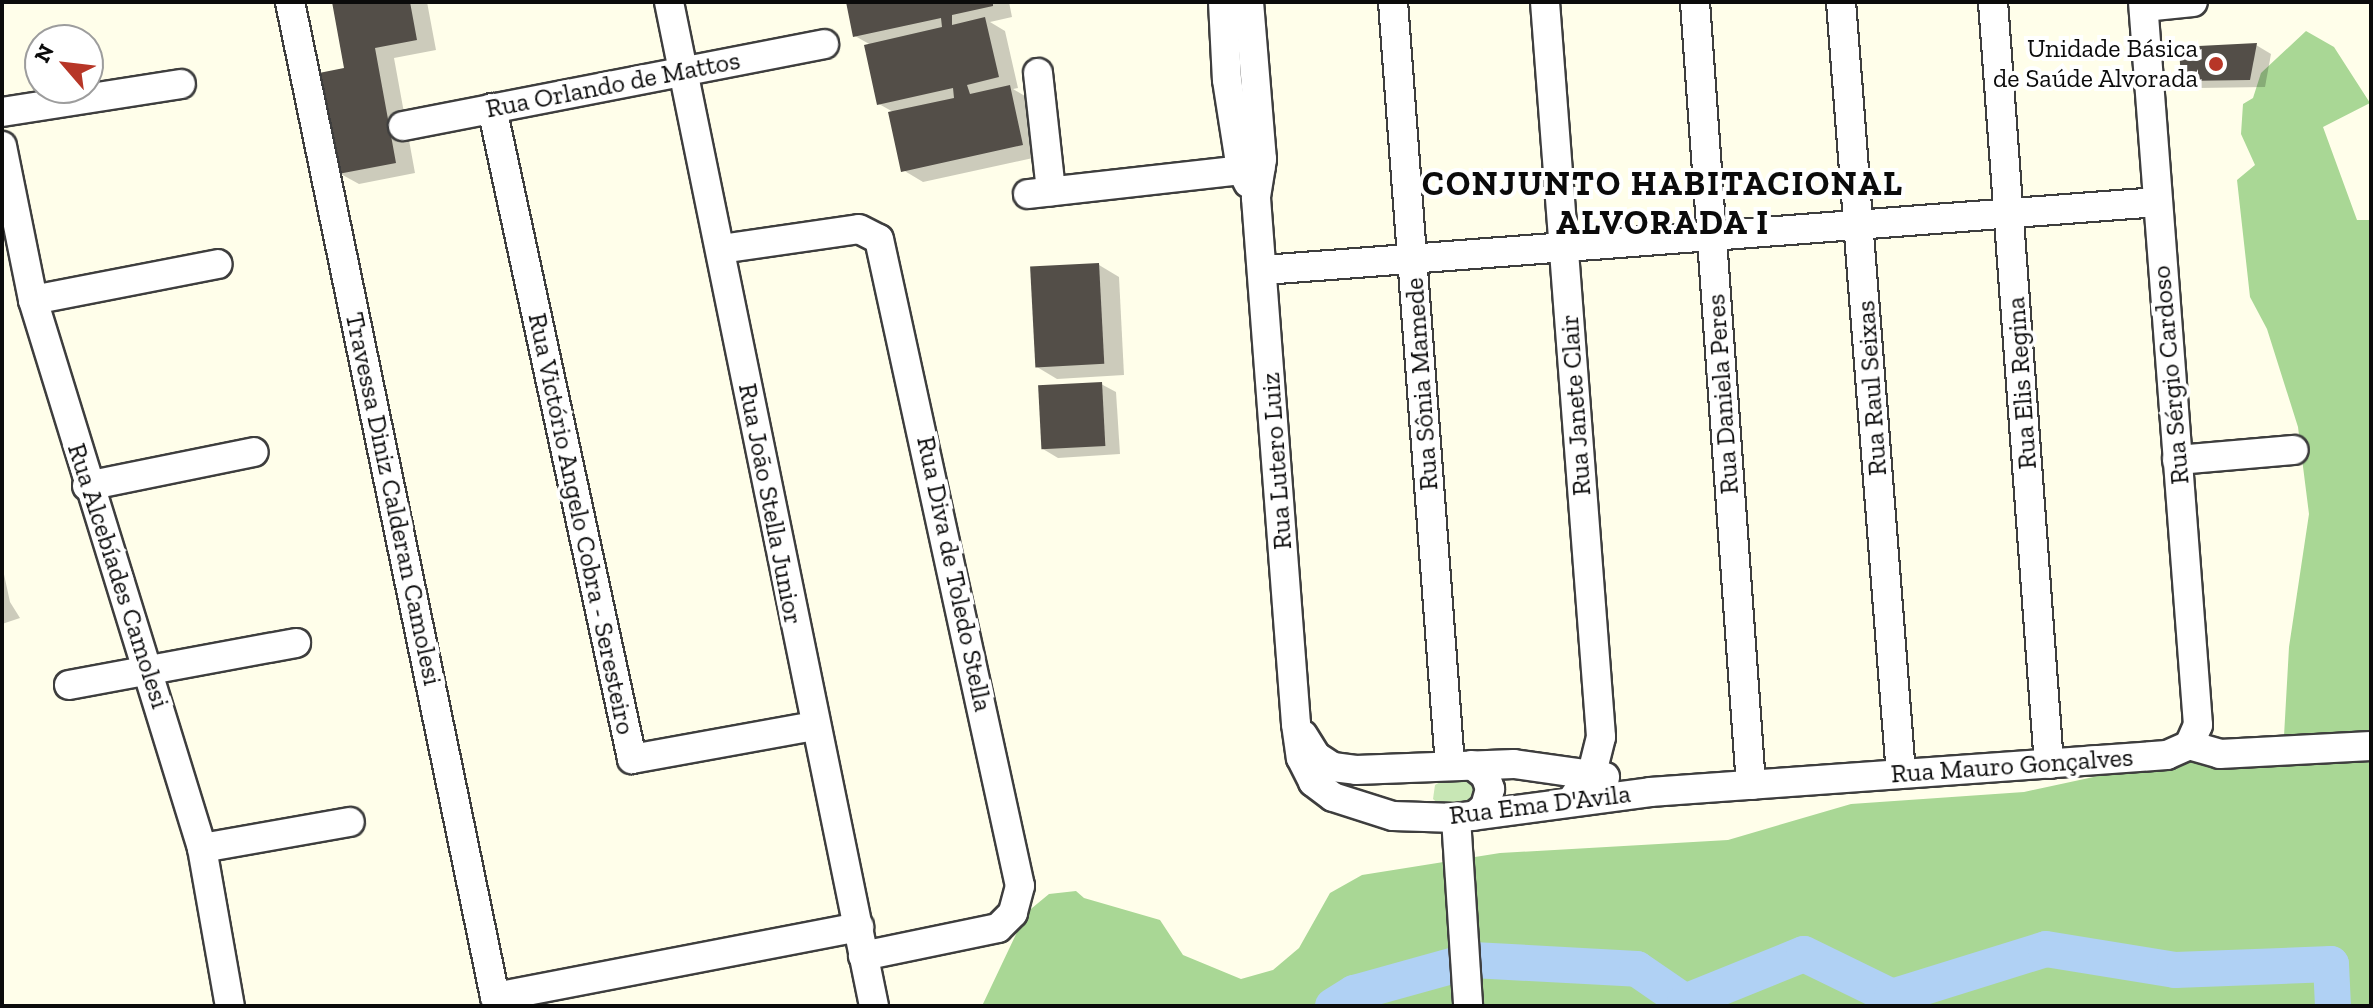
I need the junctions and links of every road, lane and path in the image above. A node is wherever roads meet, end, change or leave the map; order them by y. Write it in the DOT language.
graph roads {
  1 [pos="290,2"];
  2 [pos="669,2"];
  3 [pos="1223,2"];
  4 [pos="1249,2"];
  5 [pos="1393,2"];
  6 [pos="1545,2"];
  7 [pos="1695,2"];
  8 [pos="1841,2"];
  9 [pos="1993,2"];
  10 [pos="2193,2"];
  11 [pos="2143,5"];
  12 [pos="824,44"];
  13 [pos="682,72"];
  14 [pos="1038,73"];
  15 [pos="181,84"];
  16 [pos="492,108"];
  17 [pos="2,112"];
  18 [pos="403,126"];
  19 [pos="2,146"];
  20 [pos="1251,168"];
  21 [pos="2157,202"];
  22 [pos="2010,213"];
  23 [pos="1860,223"];
  24 [pos="1712,234"];
  25 [pos="1564,244"];
  26 [pos="721,249"];
  27 [pos="1412,256"];
  28 [pos="218,264"];
  29 [pos="1264,270"];
  30 [pos="33,300"];
  31 [pos="2294,450"];
  32 [pos="254,452"];
  33 [pos="2177,460"];
  34 [pos="87,486"];
  35 [pos="296,643"];
  36 [pos="148,667"];
  37 [pos="69,685"];
  38 [pos="1296,724"];
  39 [pos="814,726"];
  40 [pos="2189,745"];
  41 [pos="2371,746"];
  42 [pos="2049,764"];
  43 [pos="1453,766"];
  44 [pos="1592,772"];
  45 [pos="1901,774"];
  46 [pos="1751,785"];
  47 [pos="1650,792"];
  48 [pos="1571,801"];
  49 [pos="1455,817"];
  50 [pos="350,822"];
  51 [pos="202,848"];
  52 [pos="859,927"];
  53 [pos="863,956"];
  54 [pos="230,1006"];
  55 [pos="874,1006"];
  56 [pos="1468,1006"];
  1 -- 52 [label="street, Travessa Diniz Calderan Camolesi"];
  2 -- 13 [label="street, Rua João Stella Junior"];
  3 -- 20 [label="street, Rua Lutero Luiz"];
  4 -- 20 [label="street, Rua Lutero Luiz"];
  5 -- 27 [label="street, Rua Sônia Mamede"];
  6 -- 25 [label="street, Rua Janete Clair"];
  7 -- 24 [label="street, Rua Daniela Peres"];
  8 -- 23 [label="street, Rua Raul Seixas"];
  9 -- 22 [label="street, Rua Elis Regina"];
  10 -- 11 [label="street"];
  11 -- 21 [label="street, Rua Sérgio Cardoso"];
  12 -- 13 [label="street, Rua Orlando de Mattos"];
  13 -- 16 [label="street, Rua Orlando de Mattos"];
  13 -- 26 [label="street, Rua João Stella Junior"];
  14 -- 20 [label="street"];
  15 -- 17 [label="street"];
  16 -- 18 [label="street, Rua Orlando de Mattos"];
  16 -- 39 [label="street, Rua Victório Angelo Cobra - Seresteiro"];
  19 -- 30 [label="street, Rua Alcebíades Camolesi"];
  20 -- 29 [label="street, Rua Lutero Luiz"];
  21 -- 22 [label="street"];
  21 -- 33 [label="street, Rua Sérgio Cardoso"];
  22 -- 23 [label="street"];
  22 -- 42 [label="street, Rua Elis Regina"];
  23 -- 24 [label="street"];
  23 -- 45 [label="street, Rua Raul Seixas"];
  24 -- 25 [label="street"];
  24 -- 46 [label="street, Rua Daniela Peres"];
  25 -- 27 [label="street"];
  25 -- 44 [label="street, Rua Janete Clair"];
  26 -- 39 [label="street, Rua João Stella Junior"];
  26 -- 53 [label="street, Rua Diva de Toledo Stella"];
  27 -- 29 [label="street"];
  27 -- 43 [label="street, Rua Sônia Mamede"];
  28 -- 30 [label="street"];
  29 -- 38 [label="street, Rua Lutero Luiz"];
  30 -- 34 [label="street, Rua Alcebíades Camolesi"];
  31 -- 33 [label="street"];
  32 -- 34 [label="street"];
  33 -- 40 [label="street, Rua Sérgio Cardoso"];
  34 -- 36 [label="street, Rua Alcebíades Camolesi"];
  35 -- 36 [label="street"];
  36 -- 37 [label="street"];
  36 -- 51 [label="street, Rua Alcebíades Camolesi"];
  38 -- 43 [label="street, Rua Ema D'Avila"];
  38 -- 49 [label="street, Rua Ema D'Avila"];
  39 -- 52 [label="street, Rua João Stella Junior"];
  40 -- 41 [label="street, Rua Mauro Gonçalves"];
  40 -- 42 [label="street, Rua Mauro Gonçalves"];
  42 -- 45 [label="street, Rua Mauro Gonçalves"];
  43 -- 44 [label="street, Rua Ema D'Avila"];
  43 -- 49 [label="street"];
  43 -- 49 [label="street"];
  44 -- 47 [label="street, Rua Ema D'Avila"];
  44 -- 48 [label="street, Rua Janete Clair"];
  45 -- 46 [label="street, Rua Mauro Gonçalves"];
  46 -- 47 [label="street, Rua Mauro Gonçalves"];
  47 -- 48 [label="street, Rua Ema D'Avila"];
  48 -- 49 [label="street, Rua Ema D'Avila"];
  49 -- 56 [label="street"];
  50 -- 51 [label="street"];
  51 -- 54 [label="street, Rua Alcebíades Camolesi"];
  52 -- 53 [label="street, Rua João Stella Junior"];
  53 -- 55 [label="street, Rua João Stella Junior"];
}
